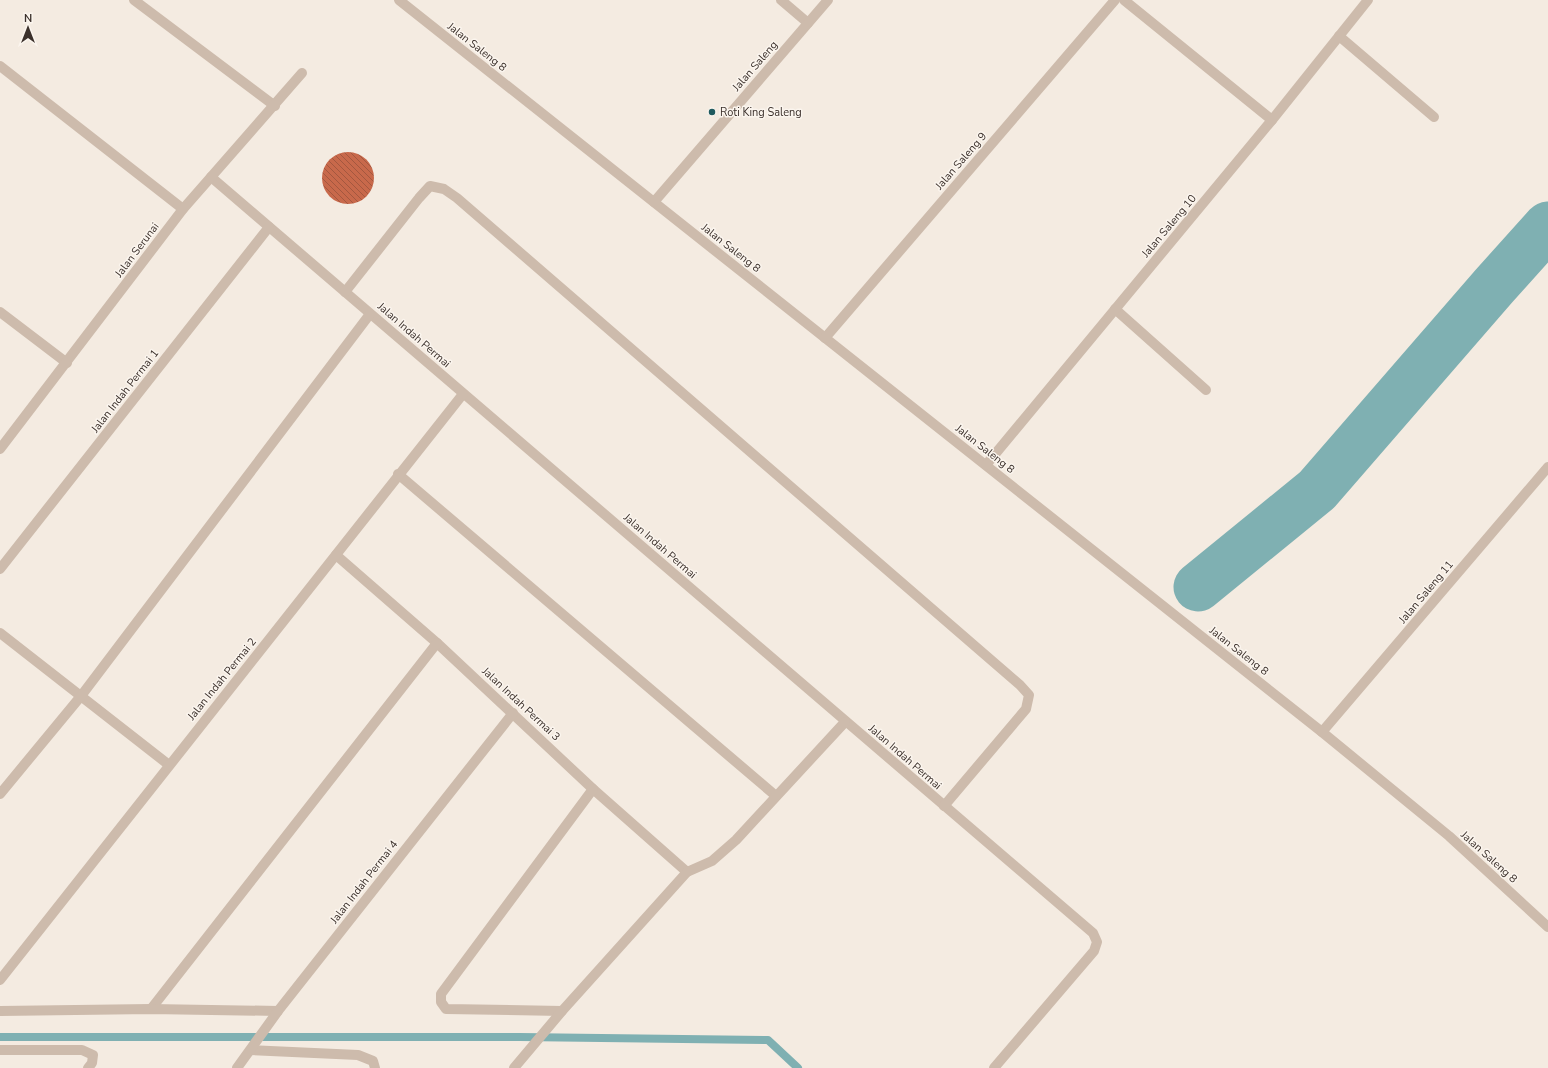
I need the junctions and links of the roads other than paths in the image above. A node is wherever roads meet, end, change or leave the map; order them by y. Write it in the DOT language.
graph roads {
  1 [pos="134,0"];
  2 [pos="399,0"];
  3 [pos="781,0"];
  4 [pos="828,0"];
  5 [pos="1115,0"];
  6 [pos="1124,0"];
  7 [pos="1368,0"];
  8 [pos="808,23"];
  9 [pos="1339,36"];
  10 [pos="0,66"];
  11 [pos="302,73"];
  12 [pos="275,106"];
  13 [pos="1434,117"];
  14 [pos="1272,120"];
  15 [pos="211,177"];
  16 [pos="654,202"];
  17 [pos="183,209"];
  18 [pos="269,227"];
  19 [pos="345,292"];
  20 [pos="1115,309"];
  21 [pos="0,312"];
  22 [pos="370,314"];
  23 [pos="825,338"];
  24 [pos="67,363"];
  25 [pos="1206,390"];
  26 [pos="463,394"];
  27 [pos="0,449"];
  28 [pos="986,465"];
  29 [pos="1548,466"];
  30 [pos="398,474"];
  31 [pos="336,555"];
  32 [pos="0,569"];
  33 [pos="0,633"];
  34 [pos="437,643"];
  35 [pos="81,696"];
  36 [pos="513,714"];
  37 [pos="845,722"];
  38 [pos="1322,732"];
  39 [pos="169,765"];
  40 [pos="593,789"];
  41 [pos="0,794"];
  42 [pos="776,796"];
  43 [pos="944,806"];
  44 [pos="687,872"];
  45 [pos="1548,927"];
  46 [pos="0,980"];
  47 [pos="150,1009"];
  48 [pos="0,1011"];
  49 [pos="278,1011"];
  50 [pos="562,1011"];
  51 [pos="253,1047"];
  52 [pos="0,1050"];
  53 [pos="516,1065"];
  54 [pos="88,1068"];
  55 [pos="237,1068"];
  56 [pos="375,1068"];
  57 [pos="994,1068"];
  1 -- 12 [label="street"];
  2 -- 16 [label="street, Jalan Saleng 8"];
  3 -- 8 [label="street"];
  4 -- 8 [label="street, Jalan Saleng"];
  5 -- 23 [label="street, Jalan Saleng 9"];
  6 -- 14 [label="street"];
  7 -- 9 [label="street, Jalan Saleng 10"];
  8 -- 16 [label="street, Jalan Saleng"];
  9 -- 13 [label="street"];
  9 -- 14 [label="street, Jalan Saleng 10"];
  10 -- 17 [label="street"];
  11 -- 12 [label="street, Jalan Serunai"];
  12 -- 15 [label="street, Jalan Serunai"];
  14 -- 20 [label="street, Jalan Saleng 10"];
  15 -- 17 [label="street, Jalan Serunai"];
  15 -- 18 [label="street, Jalan Indah Permai"];
  16 -- 23 [label="street, Jalan Saleng 8"];
  17 -- 24 [label="street, Jalan Serunai"];
  18 -- 19 [label="street, Jalan Indah Permai"];
  18 -- 32 [label="street, Jalan Indah Permai 1"];
  19 -- 22 [label="street, Jalan Indah Permai"];
  19 -- 43 [label="street"];
  20 -- 25 [label="street"];
  20 -- 28 [label="street, Jalan Saleng 10"];
  21 -- 24 [label="street"];
  22 -- 26 [label="street, Jalan Indah Permai"];
  22 -- 35 [label="street"];
  23 -- 28 [label="street, Jalan Saleng 8"];
  24 -- 27 [label="street, Jalan Serunai"];
  26 -- 30 [label="street, Jalan Indah Permai 2"];
  26 -- 37 [label="street, Jalan Indah Permai"];
  28 -- 38 [label="street, Jalan Saleng 8"];
  29 -- 38 [label="street, Jalan Saleng 11"];
  30 -- 31 [label="street, Jalan Indah Permai 2"];
  30 -- 42 [label="street"];
  31 -- 34 [label="street, Jalan Indah Permai 3"];
  31 -- 39 [label="street, Jalan Indah Permai 2"];
  33 -- 35 [label="street"];
  34 -- 36 [label="street, Jalan Indah Permai 3"];
  34 -- 47 [label="street"];
  35 -- 39 [label="street"];
  35 -- 41 [label="street"];
  36 -- 40 [label="street, Jalan Indah Permai 3"];
  36 -- 49 [label="street, Jalan Indah Permai 4"];
  37 -- 42 [label="street"];
  37 -- 43 [label="street, Jalan Indah Permai"];
  38 -- 45 [label="street, Jalan Saleng 8"];
  39 -- 46 [label="street, Jalan Indah Permai 2"];
  40 -- 44 [label="street, Jalan Indah Permai 3"];
  40 -- 50 [label="street"];
  42 -- 44 [label="street"];
  43 -- 57 [label="street, Jalan Indah Permai"];
  44 -- 50 [label="street"];
  47 -- 48 [label="street"];
  47 -- 49 [label="street"];
  49 -- 51 [label="street, Jalan Indah Permai 4"];
  50 -- 53 [label="street"];
  51 -- 55 [label="street, Jalan Indah Permai 4"];
  51 -- 56 [label="street"];
  52 -- 54 [label="street"];
}
